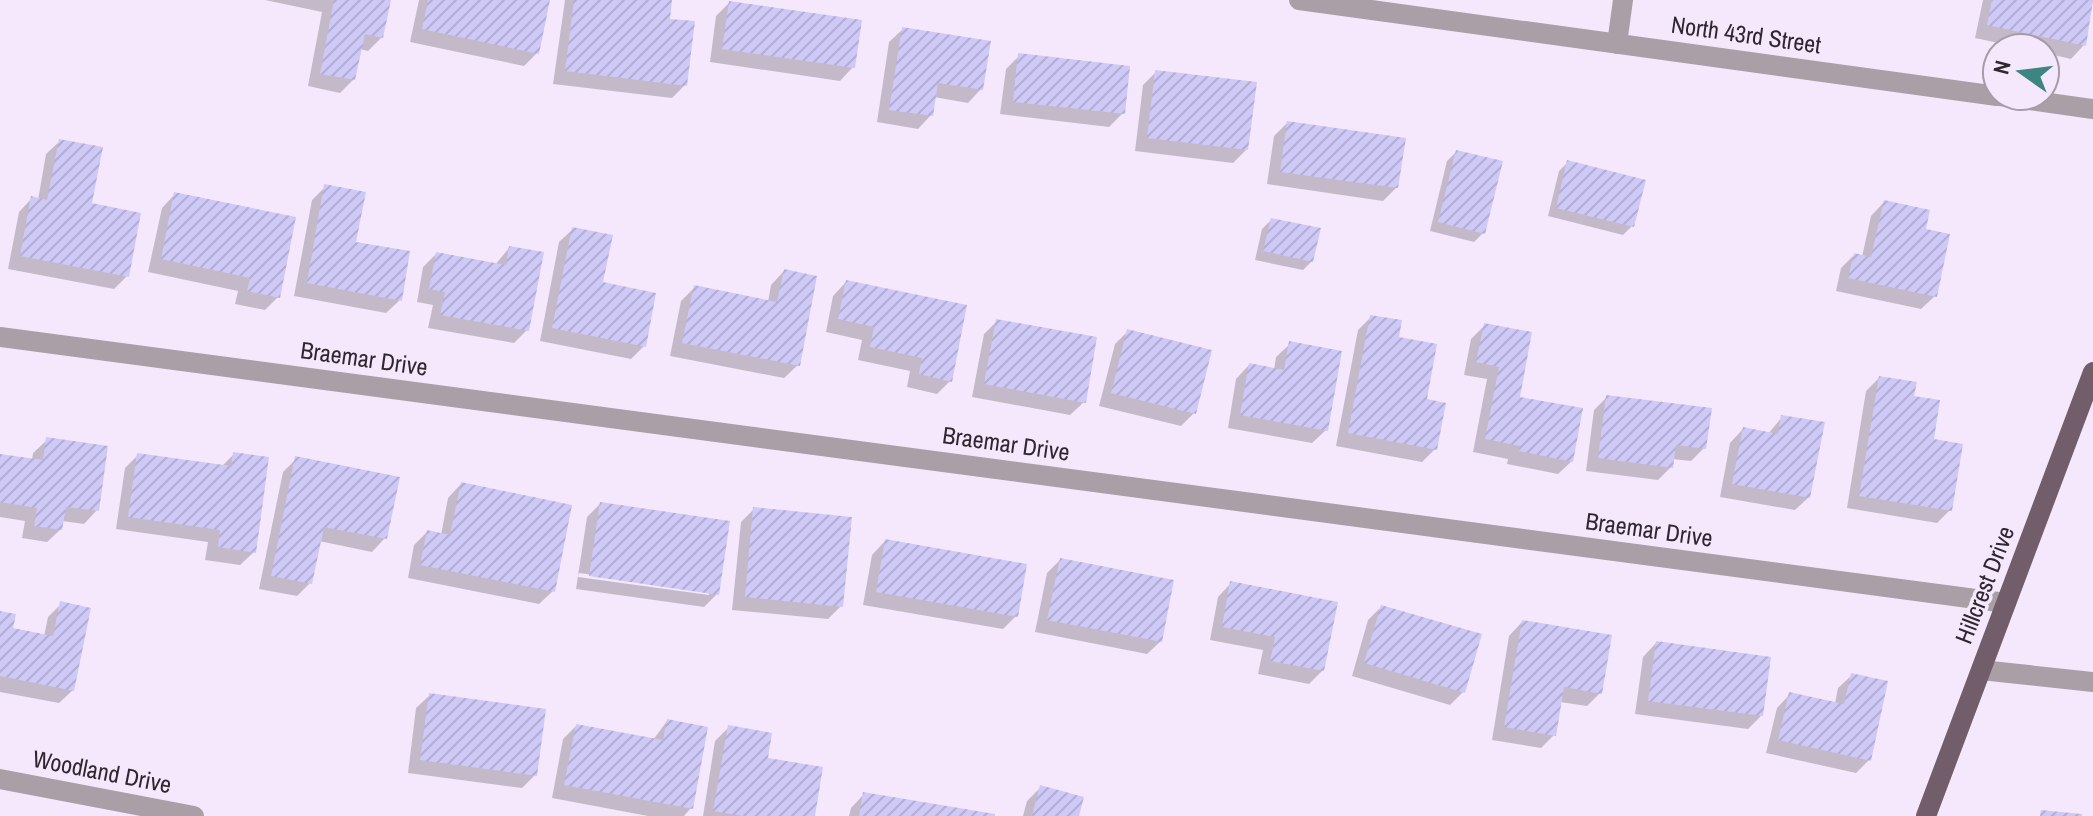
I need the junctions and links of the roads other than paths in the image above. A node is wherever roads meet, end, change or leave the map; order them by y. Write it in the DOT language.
graph roads {
  1 [pos="1299,0"];
  2 [pos="1623,0"];
  3 [pos="1617,44"];
  4 [pos="1981,94"];
  5 [pos="2061,105"];
  6 [pos="2093,109"];
  7 [pos="0,337"];
  8 [pos="2093,372"];
  9 [pos="2006,603"];
  10 [pos="1981,670"];
  11 [pos="2093,682"];
  12 [pos="0,779"];
  13 [pos="194,816"];
  14 [pos="1926,816"];
  1 -- 3 [label="street, North 43rd Street"];
  2 -- 3 [label="street"];
  3 -- 4 [label="street, North 43rd Street"];
  5 -- 6 [label="street, North 43rd Street"];
  7 -- 9 [label="street, Braemar Drive"];
  8 -- 9 [label="main road, Hillcrest Drive"];
  9 -- 10 [label="main road, Hillcrest Drive"];
  10 -- 11 [label="street"];
  10 -- 14 [label="main road, Hillcrest Drive"];
  12 -- 13 [label="street, Woodland Drive"];
}
